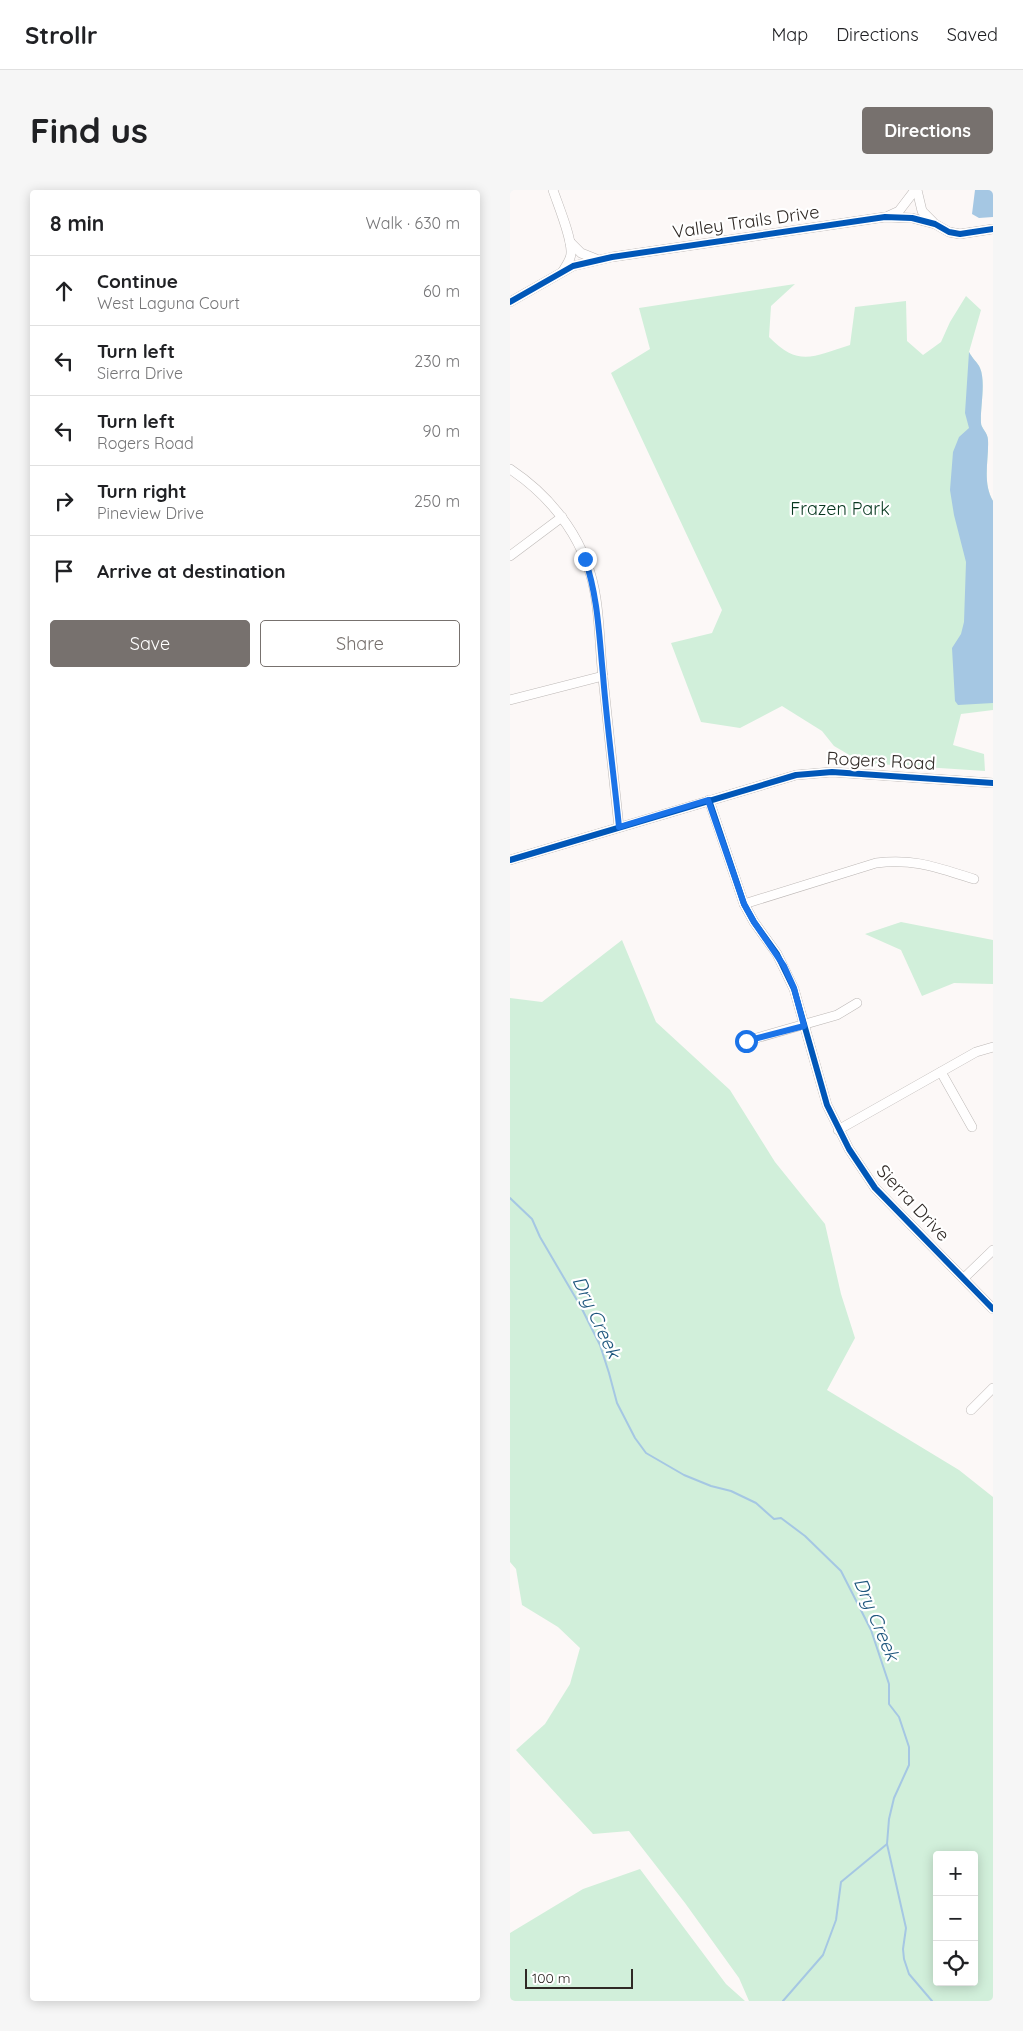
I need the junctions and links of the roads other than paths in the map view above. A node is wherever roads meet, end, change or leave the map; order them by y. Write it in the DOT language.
graph roads {
  1 [pos="552,190"];
  2 [pos="916,190"];
  3 [pos="885,217"];
  4 [pos="935,224"];
  5 [pos="993,229"];
  6 [pos="570,242"];
  7 [pos="596,260"];
  8 [pos="562,271"];
  9 [pos="510,302"];
  10 [pos="510,469"];
  11 [pos="562,517"];
  12 [pos="510,556"];
  13 [pos="603,676"];
  14 [pos="510,700"];
  15 [pos="993,783"];
  16 [pos="708,800"];
  17 [pos="619,827"];
  18 [pos="510,860"];
  19 [pos="974,879"];
  20 [pos="744,904"];
  21 [pos="857,1003"];
  22 [pos="804,1026"];
  23 [pos="746,1041"];
  24 [pos="993,1047"];
  25 [pos="941,1072"];
  26 [pos="972,1127"];
  27 [pos="838,1130"];
  28 [pos="993,1250"];
  29 [pos="964,1278"];
  30 [pos="993,1309"];
  31 [pos="993,1388"];
  32 [pos="971,1410"];
  1 -- 6 [label="street"];
  2 -- 3 [label="street"];
  2 -- 4 [label="street"];
  3 -- 4 [label="street, Valley Trails Drive"];
  3 -- 7 [label="street, Valley Trails Drive"];
  4 -- 5 [label="street, Valley Trails Drive"];
  6 -- 7 [label="street"];
  6 -- 8 [label="street"];
  7 -- 8 [label="street, Valley Trails Drive"];
  8 -- 9 [label="street, Valley Trails Drive"];
  10 -- 11 [label="street"];
  11 -- 12 [label="street"];
  11 -- 13 [label="street"];
  13 -- 14 [label="street"];
  13 -- 17 [label="street"];
  15 -- 16 [label="street, Rogers Road"];
  16 -- 17 [label="street, Rogers Road"];
  16 -- 20 [label="street, Sierra Drive"];
  17 -- 18 [label="street, Rogers Road"];
  19 -- 20 [label="street"];
  20 -- 22 [label="street, Sierra Drive"];
  21 -- 22 [label="street"];
  22 -- 23 [label="street"];
  22 -- 27 [label="street, Sierra Drive"];
  24 -- 25 [label="street"];
  25 -- 26 [label="street"];
  25 -- 27 [label="street"];
  27 -- 29 [label="street, Sierra Drive"];
  28 -- 29 [label="street"];
  29 -- 30 [label="street, Sierra Drive"];
  31 -- 32 [label="street"];
}
